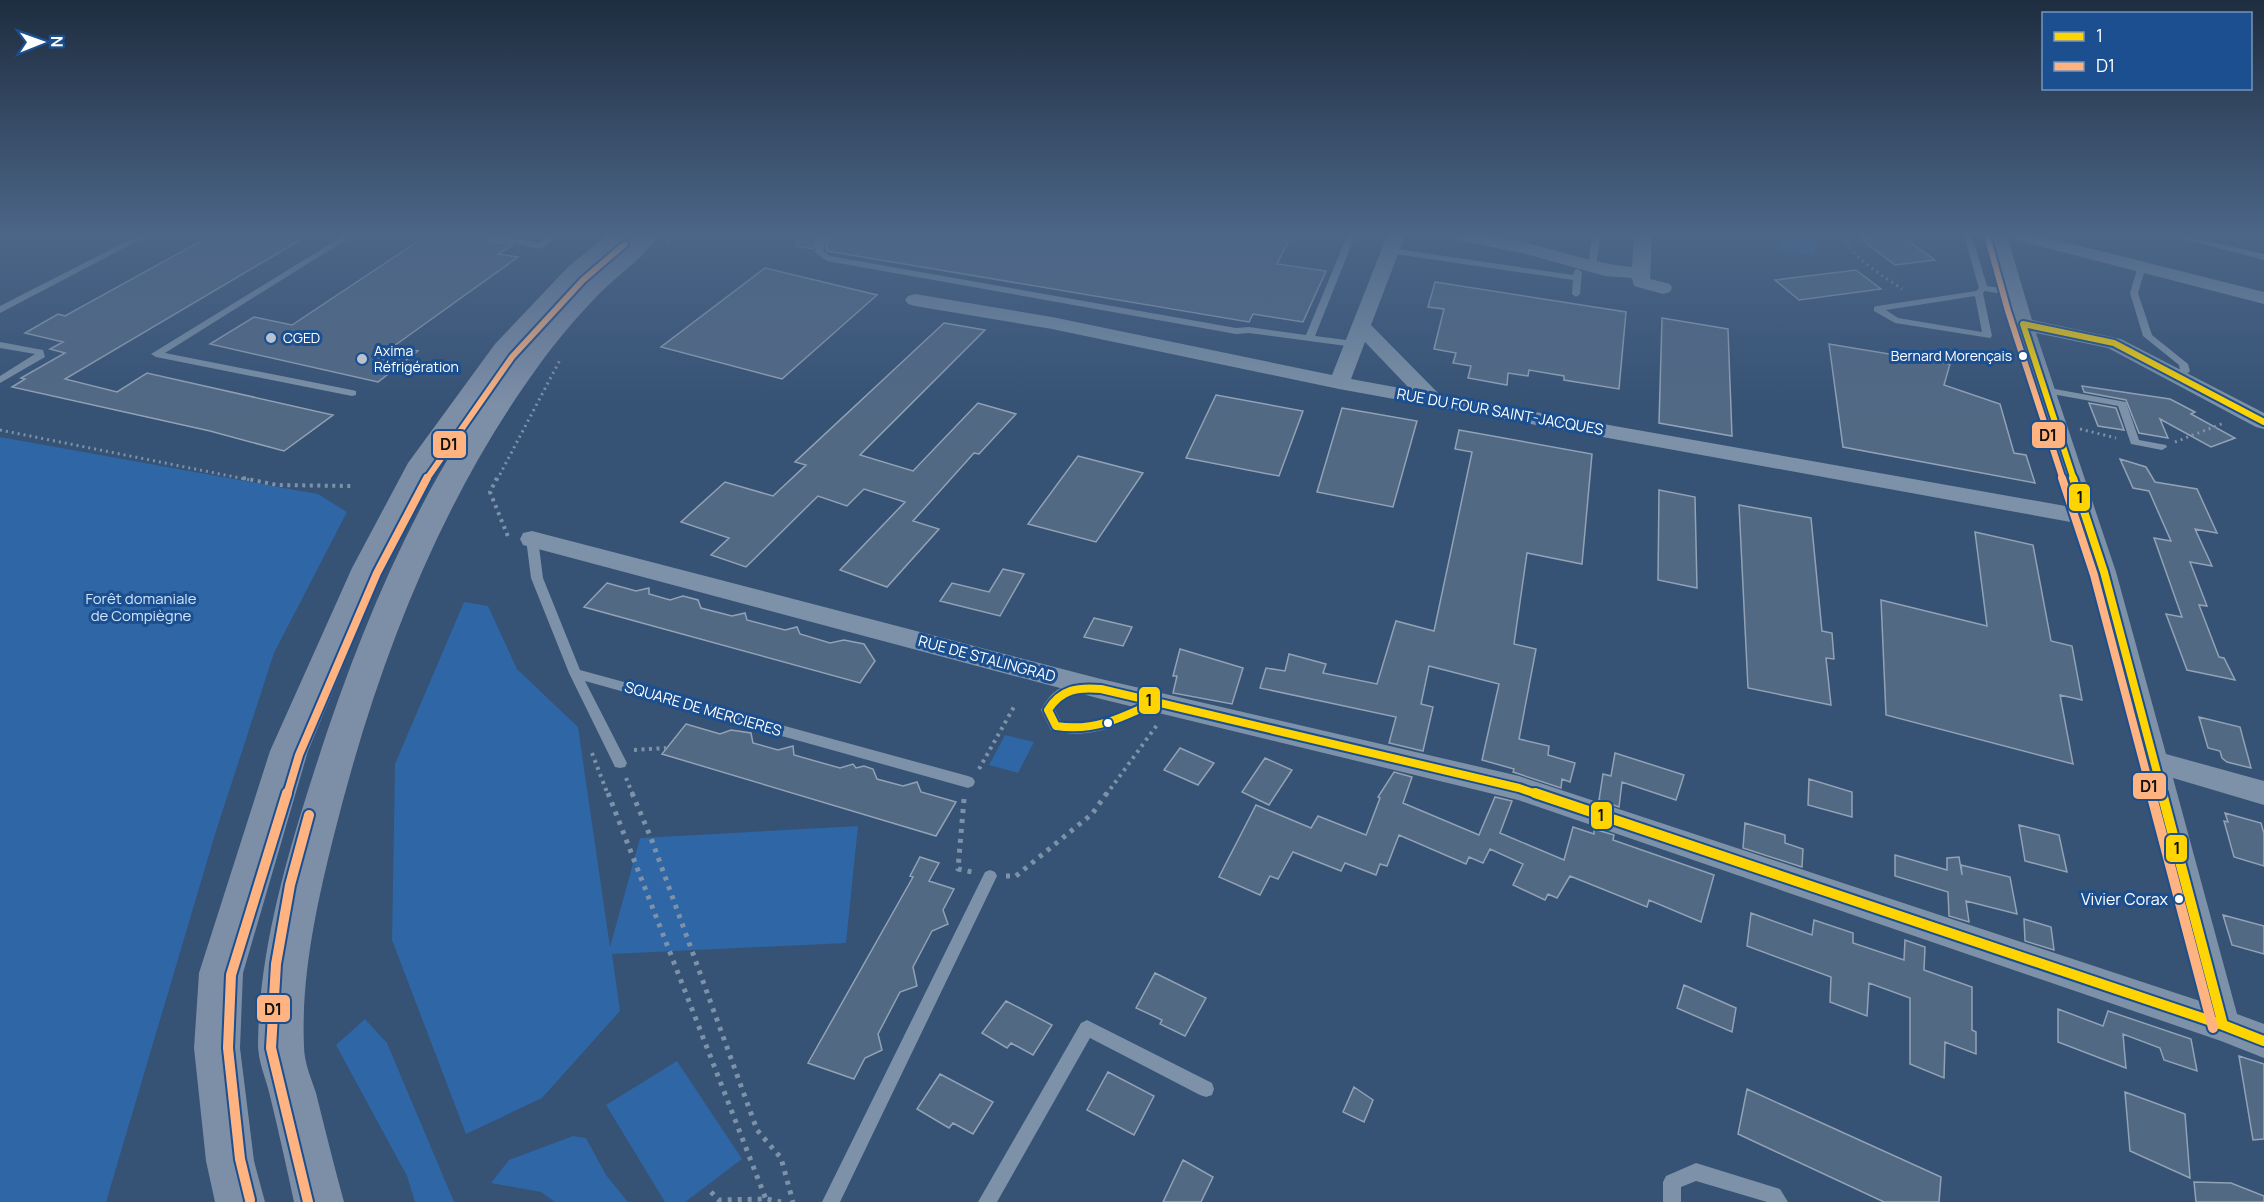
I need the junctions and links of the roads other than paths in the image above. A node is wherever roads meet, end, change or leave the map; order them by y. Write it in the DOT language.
graph roads {
  1 [pos="35,292"];
  2 [pos="257,292"];
  3 [pos="557,292"];
  4 [pos="588,292"];
  5 [pos="1018,292"];
  6 [pos="1328,292"];
  7 [pos="1375,292"];
  8 [pos="1970,292"];
  9 [pos="1981,292"];
  10 [pos="2003,292"];
  11 [pos="2134,292"];
  12 [pos="2241,292"];
  13 [pos="2013,293"];
  14 [pos="2264,298"];
  15 [pos="915,300"];
  16 [pos="0,310"];
  17 [pos="2023,324"];
  18 [pos="1358,336"];
  19 [pos="1309,339"];
  20 [pos="0,345"];
  21 [pos="2175,375"];
  22 [pos="0,380"];
  23 [pos="1339,383"];
  24 [pos="2044,390"];
  25 [pos="352,393"];
  26 [pos="1433,400"];
  27 [pos="2256,418"];
  28 [pos="2162,447"];
  29 [pos="2086,517"];
  30 [pos="532,539"];
  31 [pos="575,673"];
  32 [pos="1101,688"];
  33 [pos="1162,704"];
  34 [pos="618,759"];
  35 [pos="2152,761"];
  36 [pos="968,782"];
  37 [pos="2264,793"];
  38 [pos="990,876"];
  39 [pos="2223,1025"];
  40 [pos="2264,1041"];
  41 [pos="1206,1089"];
  42 [pos="240,1202"];
  43 [pos="319,1202"];
  44 [pos="831,1202"];
  45 [pos="987,1202"];
  46 [pos="1672,1202"];
  47 [pos="1779,1202"];
  1 -- 16 [label="lane"];
  2 -- 25 [label="lane"];
  3 -- 42 [label="main road"];
  4 -- 43 [label="main road"];
  5 -- 19 [label="lane"];
  6 -- 19 [label="lane"];
  7 -- 18 [label="street"];
  8 -- 9 [label="lane"];
  10 -- 13 [label="lane"];
  11 -- 21 [label="lane"];
  12 -- 14 [label="street"];
  13 -- 17 [label="street"];
  15 -- 23 [label="street, RUE DU FOUR SAINT-JACQUES"];
  17 -- 21 [label="street"];
  17 -- 24 [label="street"];
  18 -- 19 [label="lane"];
  18 -- 23 [label="street"];
  18 -- 26 [label="street"];
  20 -- 22 [label="lane"];
  21 -- 27 [label="street"];
  23 -- 26 [label="street, RUE DU FOUR SAINT-JACQUES"];
  24 -- 28 [label="lane"];
  24 -- 29 [label="street"];
  26 -- 29 [label="street, RUE DU FOUR SAINT-JACQUES"];
  29 -- 35 [label="street"];
  30 -- 31 [label="lane"];
  30 -- 32 [label="street, RUE DE STALINGRAD"];
  31 -- 34 [label="lane"];
  31 -- 36 [label="lane, SQUARE DE MERCIERES"];
  32 -- 33 [label="street, RUE DE STALINGRAD"];
  32 -- 33 [label="lane"];
  33 -- 39 [label="street, RUE DE STALINGRAD"];
  35 -- 37 [label="street"];
  35 -- 39 [label="street"];
  38 -- 44 [label="lane"];
  39 -- 40 [label="street, RUE DE STALINGRAD"];
  41 -- 45 [label="lane"];
  46 -- 47 [label="lane"];
}
